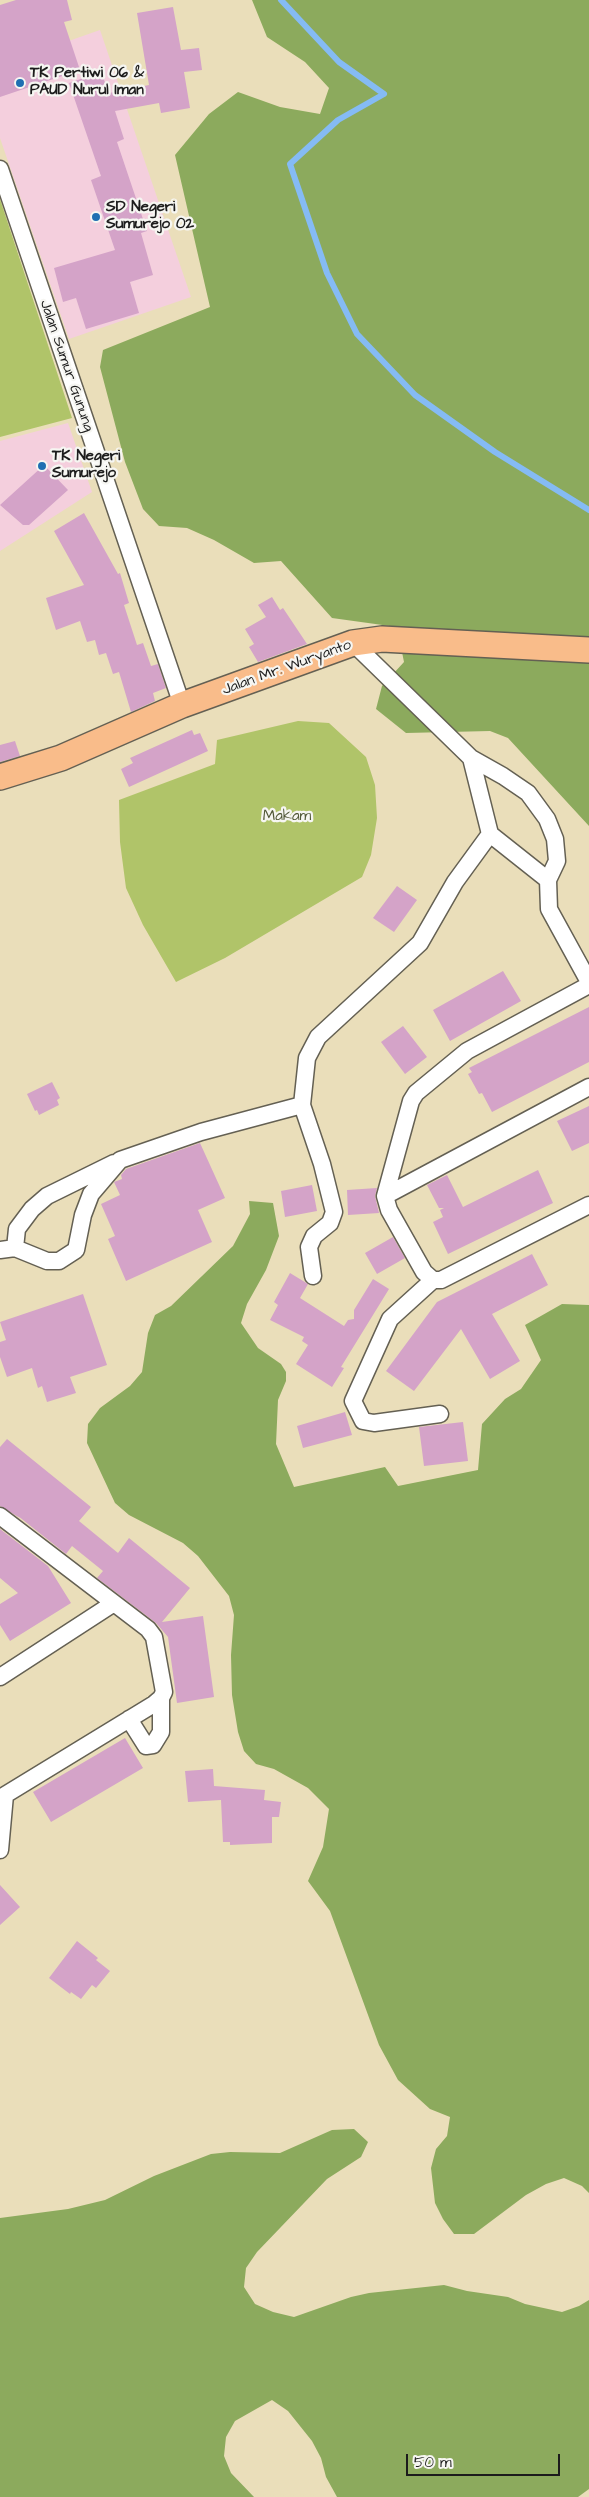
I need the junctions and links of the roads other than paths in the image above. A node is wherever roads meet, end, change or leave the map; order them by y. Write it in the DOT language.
graph roads {
  1 [pos="0,169"];
  2 [pos="353,643"];
  3 [pos="589,650"];
  4 [pos="182,705"];
  5 [pos="471,758"];
  6 [pos="0,776"];
  7 [pos="490,834"];
  8 [pos="548,880"];
  9 [pos="589,982"];
  10 [pos="589,985"];
  11 [pos="589,1087"];
  12 [pos="302,1105"];
  13 [pos="120,1160"];
  14 [pos="385,1196"];
  15 [pos="589,1205"];
  16 [pos="7,1249"];
  17 [pos="313,1276"];
  18 [pos="433,1280"];
  19 [pos="440,1414"];
  20 [pos="0,1516"];
  21 [pos="114,1603"];
  22 [pos="0,1677"];
  23 [pos="161,1698"];
  24 [pos="129,1719"];
  25 [pos="2,1791"];
  26 [pos="0,1850"];
  1 -- 4 [label="street, Jalan Sumur Gunung"];
  2 -- 3 [label="main road, Jalan Mr. Wuryanto"];
  2 -- 4 [label="main road, Jalan Mr. Wuryanto"];
  2 -- 5 [label="street"];
  4 -- 6 [label="main road, Jalan Mr. Wuryanto"];
  5 -- 7 [label="street"];
  5 -- 8 [label="street"];
  7 -- 8 [label="street"];
  7 -- 12 [label="street"];
  8 -- 9 [label="street"];
  10 -- 14 [label="street"];
  11 -- 14 [label="street"];
  12 -- 13 [label="street"];
  12 -- 17 [label="street"];
  13 -- 16 [label="street"];
  13 -- 16 [label="street"];
  14 -- 18 [label="street"];
  15 -- 18 [label="street"];
  18 -- 19 [label="street"];
  20 -- 21 [label="street"];
  21 -- 22 [label="street"];
  21 -- 23 [label="street"];
  23 -- 24 [label="street"];
  23 -- 24 [label="street"];
  24 -- 25 [label="street"];
  25 -- 26 [label="street"];
}
